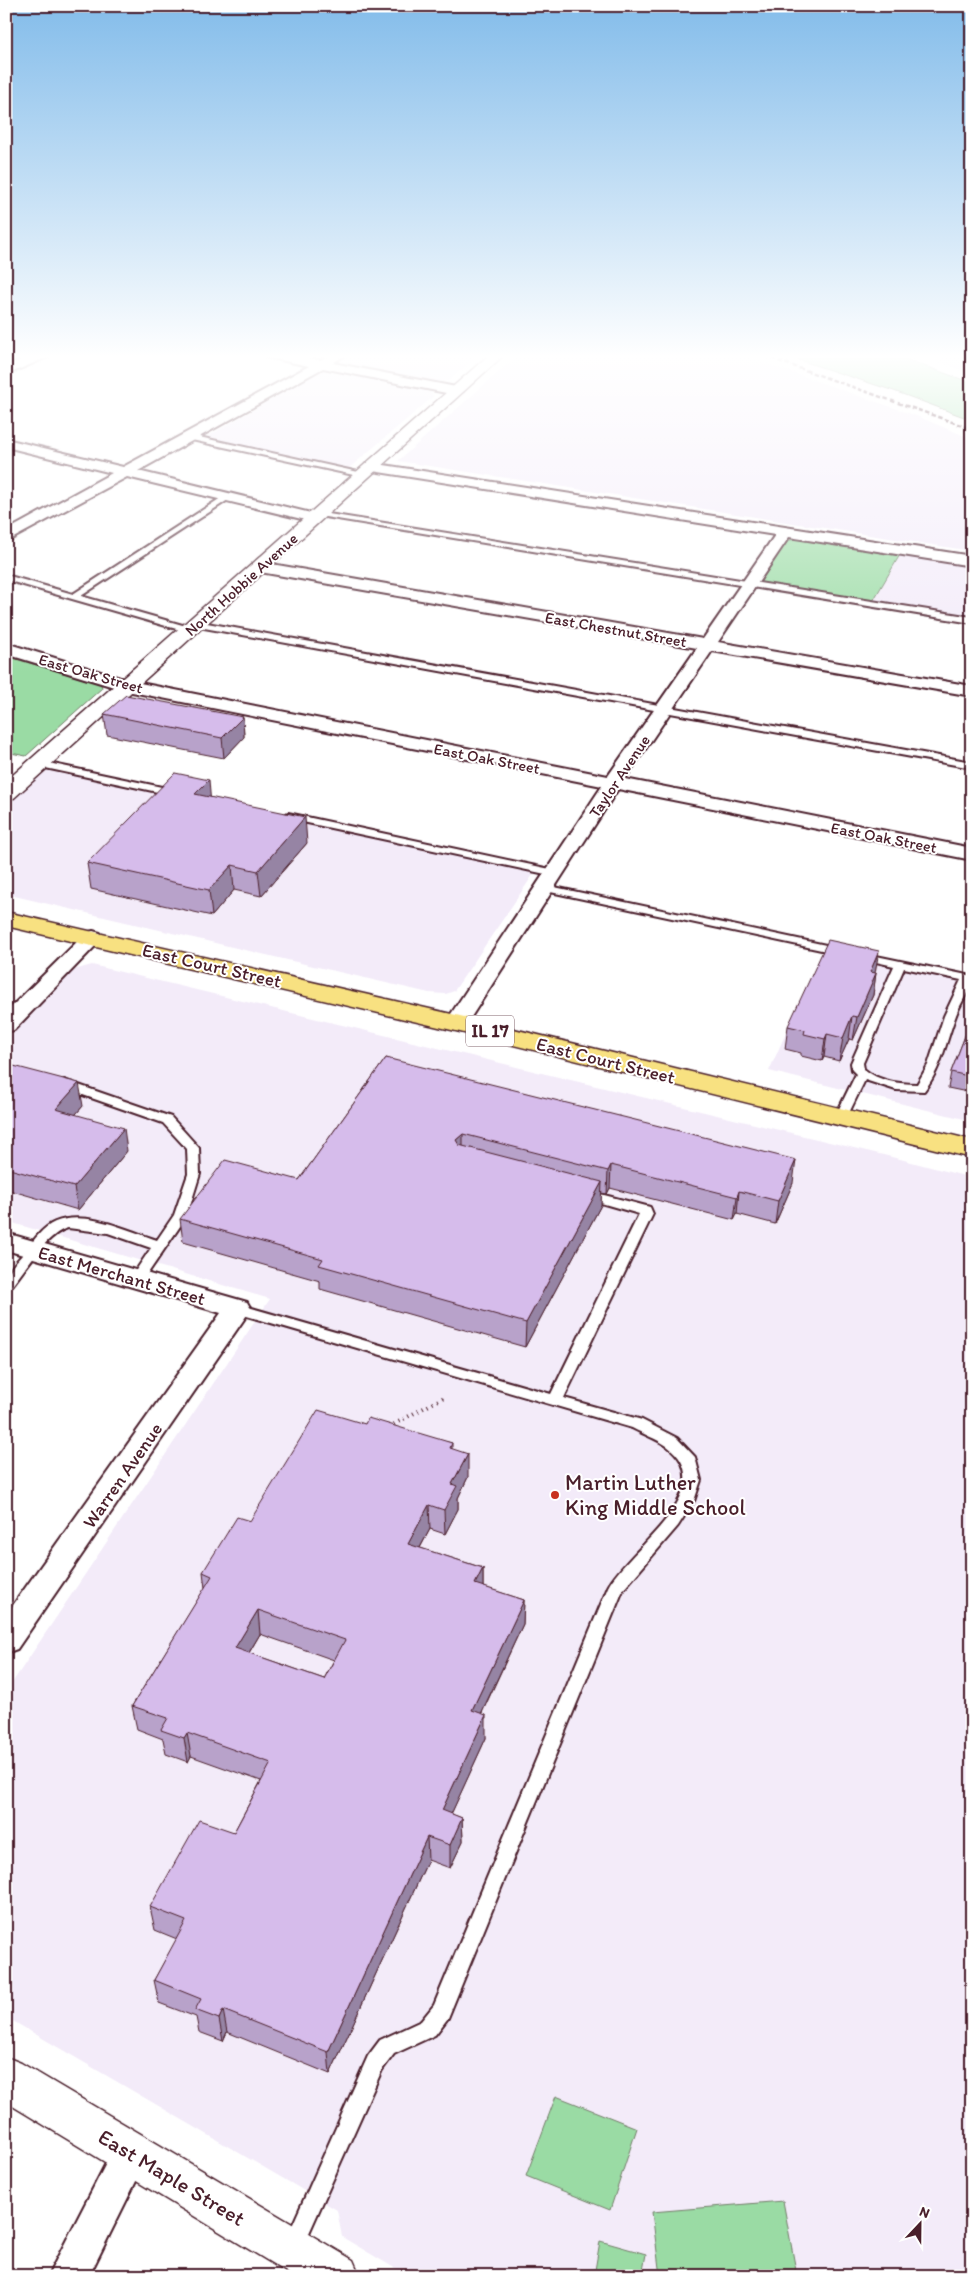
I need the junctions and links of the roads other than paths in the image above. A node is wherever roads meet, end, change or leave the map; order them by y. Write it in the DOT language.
graph roads {
  1 [pos="72,460"];
  2 [pos="148,460"];
  3 [pos="312,460"];
  4 [pos="379,460"];
  5 [pos="367,471"];
  6 [pos="126,473"];
  7 [pos="227,498"];
  8 [pos="316,516"];
  9 [pos="785,531"];
  10 [pos="6,537"];
  11 [pos="972,561"];
  12 [pos="260,567"];
  13 [pos="6,577"];
  14 [pos="750,584"];
  15 [pos="74,597"];
  16 [pos="972,620"];
  17 [pos="193,627"];
  18 [pos="709,645"];
  19 [pos="6,648"];
  20 [pos="127,686"];
  21 [pos="972,691"];
  22 [pos="664,709"];
  23 [pos="39,764"];
  24 [pos="972,765"];
  25 [pos="613,783"];
  26 [pos="10,785"];
  27 [pos="185,795"];
  28 [pos="273,813"];
  29 [pos="972,854"];
  30 [pos="550,880"];
  31 [pos="6,919"];
  32 [pos="93,937"];
  33 [pos="900,964"];
  34 [pos="969,979"];
  35 [pos="456,1023"];
  36 [pos="6,1025"];
  37 [pos="862,1074"];
  38 [pos="54,1081"];
  39 [pos="841,1117"];
  40 [pos="972,1149"];
  41 [pos="575,1191"];
  42 [pos="6,1241"];
  43 [pos="160,1246"];
  44 [pos="36,1250"];
  45 [pos="137,1279"];
  46 [pos="6,1284"];
  47 [pos="238,1308"];
  48 [pos="556,1400"];
  49 [pos="6,1640"];
  50 [pos="6,2078"];
  51 [pos="131,2153"];
  52 [pos="292,2249"];
  53 [pos="68,2276"];
  54 [pos="337,2276"];
  1 -- 6 [label="street"];
  2 -- 6 [label="street"];
  3 -- 5 [label="lane"];
  4 -- 5 [label="main road, North Hobbie Avenue"];
  5 -- 8 [label="main road, North Hobbie Avenue"];
  5 -- 9 [label="street"];
  6 -- 7 [label="street"];
  6 -- 10 [label="street"];
  7 -- 8 [label="street"];
  7 -- 15 [label="lane"];
  8 -- 12 [label="main road, North Hobbie Avenue"];
  8 -- 14 [label="lane"];
  9 -- 11 [label="street"];
  9 -- 14 [label="street, Taylor Avenue"];
  12 -- 17 [label="main road, North Hobbie Avenue"];
  12 -- 18 [label="street, East Chestnut Street"];
  13 -- 15 [label="lane"];
  14 -- 16 [label="lane"];
  14 -- 18 [label="street, Taylor Avenue"];
  15 -- 17 [label="lane"];
  17 -- 20 [label="main road, North Hobbie Avenue"];
  17 -- 22 [label="lane"];
  18 -- 21 [label="street, East Chestnut Street"];
  18 -- 22 [label="street, Taylor Avenue"];
  19 -- 20 [label="street, East Oak Street"];
  20 -- 23 [label="main road, North Hobbie Avenue"];
  20 -- 25 [label="street, East Oak Street"];
  22 -- 24 [label="lane"];
  22 -- 25 [label="street, Taylor Avenue"];
  23 -- 26 [label="main road, North Hobbie Avenue"];
  23 -- 27 [label="lane"];
  25 -- 29 [label="street, East Oak Street"];
  25 -- 30 [label="street, Taylor Avenue"];
  28 -- 30 [label="lane"];
  30 -- 33 [label="lane"];
  30 -- 35 [label="street, Taylor Avenue"];
  31 -- 32 [label="main road, East Court Street / IL 17"];
  32 -- 35 [label="main road, East Court Street / IL 17"];
  32 -- 36 [label="street"];
  33 -- 34 [label="lane"];
  33 -- 37 [label="lane"];
  34 -- 37 [label="lane"];
  35 -- 39 [label="main road, East Court Street / IL 17"];
  37 -- 39 [label="lane"];
  38 -- 43 [label="lane"];
  39 -- 40 [label="main road, East Court Street / IL 17"];
  41 -- 48 [label="lane"];
  42 -- 44 [label="street, East Merchant Street"];
  43 -- 44 [label="lane"];
  43 -- 45 [label="lane"];
  44 -- 45 [label="street, East Merchant Street"];
  44 -- 46 [label="lane"];
  45 -- 47 [label="street, East Merchant Street"];
  47 -- 48 [label="lane"];
  47 -- 49 [label="street, Warren Avenue"];
  48 -- 52 [label="lane"];
  50 -- 51 [label="main road, East Maple Street"];
  51 -- 52 [label="main road, East Maple Street"];
  51 -- 53 [label="street"];
  52 -- 54 [label="main road, East Maple Street"];
}
